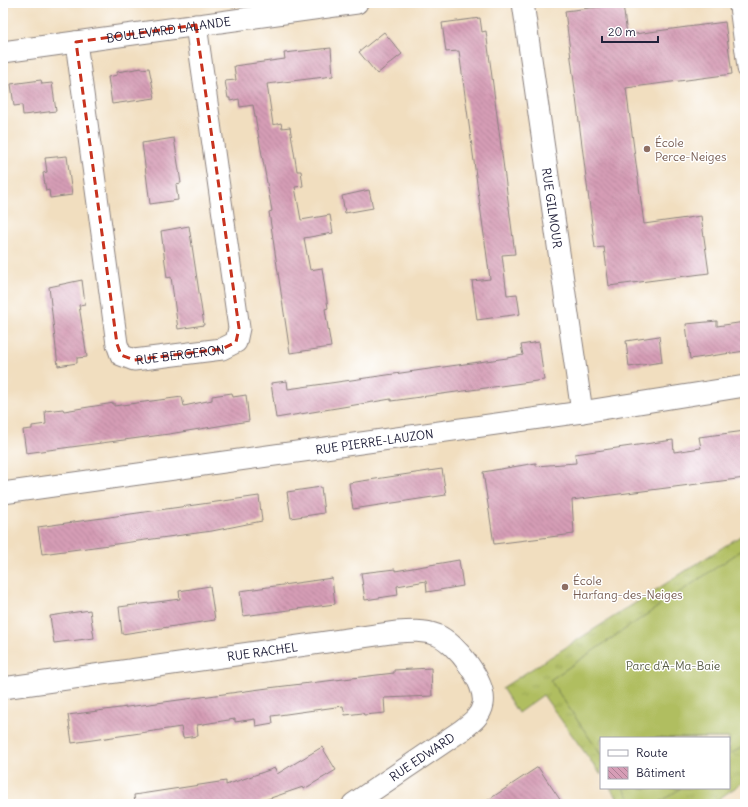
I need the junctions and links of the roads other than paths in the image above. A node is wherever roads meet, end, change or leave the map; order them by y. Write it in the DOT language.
graph roads {
  1 [pos="357,3"];
  2 [pos="523,3"];
  3 [pos="734,3"];
  4 [pos="248,10"];
  5 [pos="196,25"];
  6 [pos="76,42"];
  7 [pos="3,52"];
  8 [pos="745,70"];
  9 [pos="745,386"];
  10 [pos="582,412"];
  11 [pos="3,494"];
  12 [pos="3,688"];
  13 [pos="484,703"];
  14 [pos="353,804"];
  1 -- 4 [label="street, BOULEVARD LALANDE"];
  2 -- 10 [label="street, RUE GILMOUR"];
  3 -- 8 [label="lane"];
  4 -- 5 [label="street, BOULEVARD LALANDE"];
  5 -- 6 [label="street, BOULEVARD LALANDE"];
  5 -- 6 [label="street, RUE BERGERON"];
  6 -- 7 [label="street, BOULEVARD LALANDE"];
  9 -- 10 [label="street, RUE PIERRE-LAUZON"];
  10 -- 11 [label="street, RUE PIERRE-LAUZON"];
  12 -- 13 [label="street, RUE RACHEL"];
  13 -- 14 [label="street, RUE EDWARD"];
}
